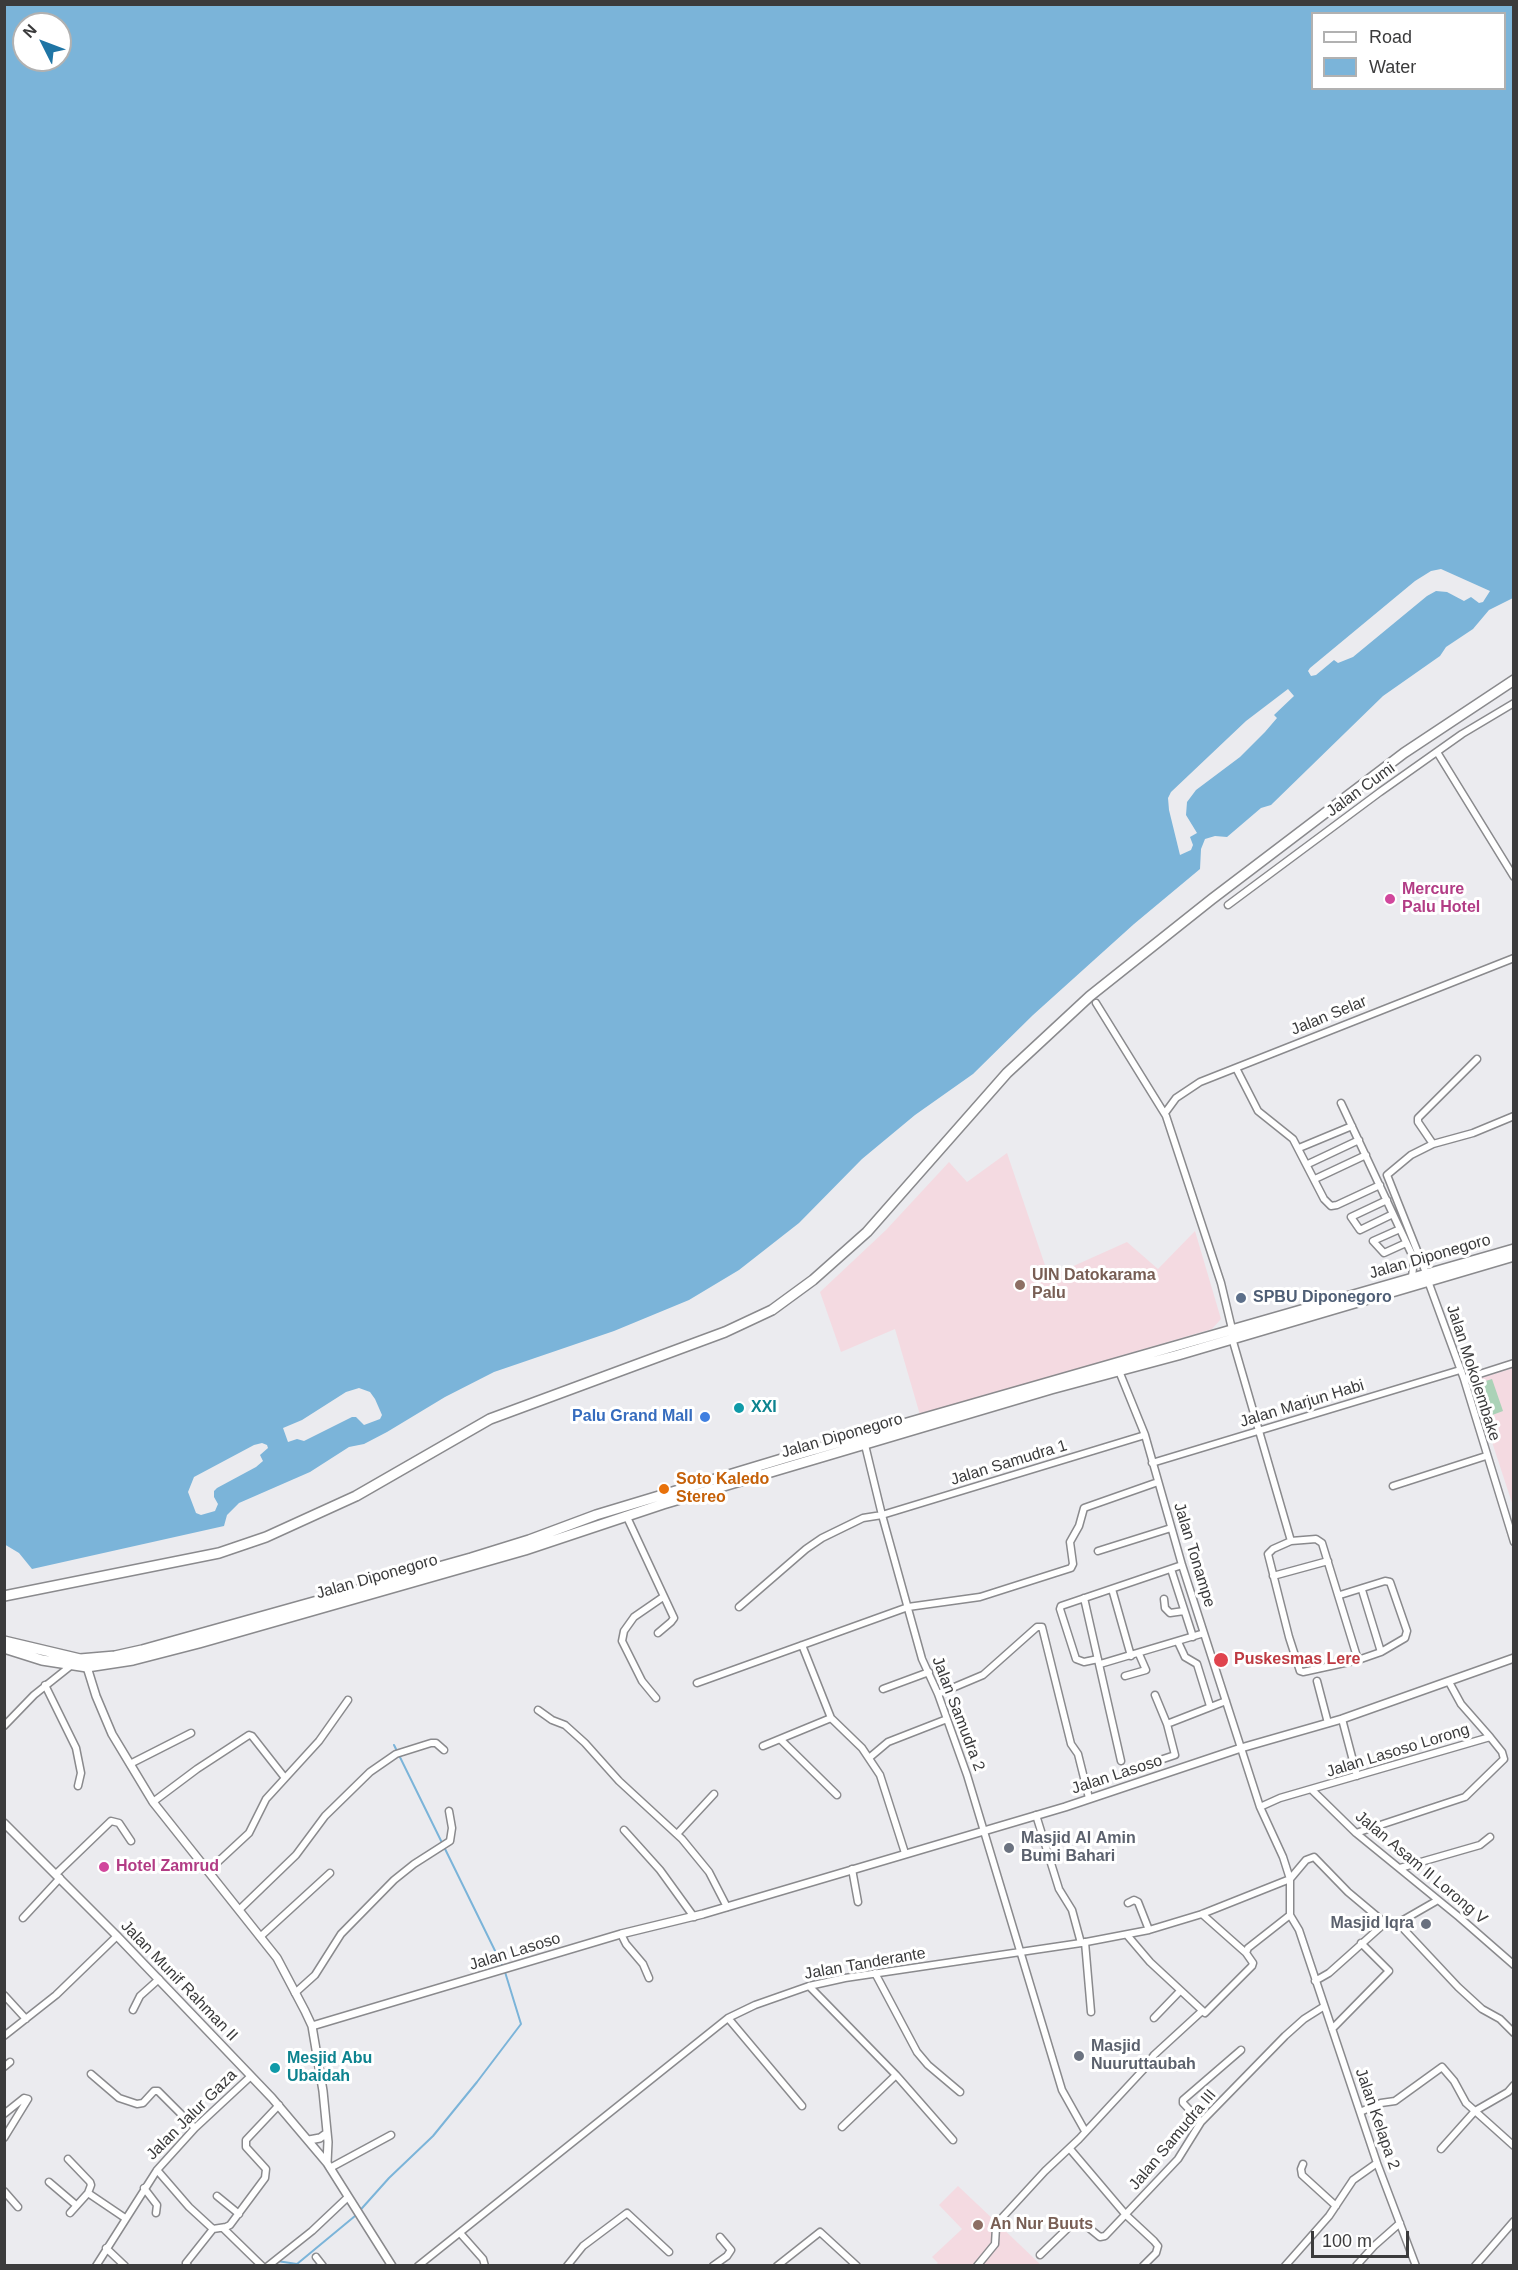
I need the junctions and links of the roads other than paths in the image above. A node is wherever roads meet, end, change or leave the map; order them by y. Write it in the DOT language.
graph roads {
  1 [pos="1514,680"];
  2 [pos="1514,703"];
  3 [pos="1437,752"];
  4 [pos="1514,878"];
  5 [pos="1228,905"];
  6 [pos="1514,958"];
  7 [pos="1096,1003"];
  8 [pos="1477,1059"];
  9 [pos="1236,1068"];
  10 [pos="1341,1103"];
  11 [pos="1164,1113"];
  12 [pos="1514,1116"];
  13 [pos="1352,1126"];
  14 [pos="1359,1140"];
  15 [pos="1433,1144"];
  16 [pos="1299,1148"];
  17 [pos="1366,1155"];
  18 [pos="1308,1164"];
  19 [pos="1315,1179"];
  20 [pos="1380,1185"];
  21 [pos="1387,1200"];
  22 [pos="1393,1214"];
  23 [pos="1400,1229"];
  24 [pos="1406,1243"];
  25 [pos="1514,1249"];
  26 [pos="1514,1256"];
  27 [pos="1413,1277"];
  28 [pos="1427,1277"];
  29 [pos="1232,1334"];
  30 [pos="1153,1356"];
  31 [pos="1514,1363"];
  32 [pos="1460,1370"];
  33 [pos="1119,1371"];
  34 [pos="1464,1379"];
  35 [pos="1258,1431"];
  36 [pos="1144,1435"];
  37 [pos="865,1445"];
  38 [pos="1486,1456"];
  39 [pos="1152,1463"];
  40 [pos="1158,1482"];
  41 [pos="1393,1486"];
  42 [pos="626,1515"];
  43 [pos="882,1515"];
  44 [pos="1171,1528"];
  45 [pos="1291,1541"];
  46 [pos="1514,1542"];
  47 [pos="1098,1551"];
  48 [pos="1328,1562"];
  49 [pos="1182,1566"];
  50 [pos="1171,1569"];
  51 [pos="1273,1576"];
  52 [pos="1112,1589"];
  53 [pos="1362,1590"];
  54 [pos="1340,1595"];
  55 [pos="4,1596"];
  56 [pos="663,1596"];
  57 [pos="1084,1598"];
  58 [pos="1164,1599"];
  59 [pos="739,1607"];
  60 [pos="908,1607"];
  61 [pos="1184,1611"];
  62 [pos="658,1633"];
  63 [pos="1204,1633"];
  64 [pos="1193,1637"];
  65 [pos="4,1641"];
  66 [pos="1178,1641"];
  67 [pos="802,1645"];
  68 [pos="4,1648"];
  69 [pos="1381,1652"];
  70 [pos="1139,1654"];
  71 [pos="1131,1656"];
  72 [pos="1514,1658"];
  73 [pos="1358,1660"];
  74 [pos="1099,1662"];
  75 [pos="80,1664"];
  76 [pos="929,1672"];
  77 [pos="1125,1676"];
  78 [pos="1317,1681"];
  79 [pos="1449,1682"];
  80 [pos="697,1683"];
  81 [pos="45,1685"];
  82 [pos="883,1689"];
  83 [pos="938,1694"];
  84 [pos="1155,1695"];
  85 [pos="656,1698"];
  86 [pos="348,1700"];
  87 [pos="1226,1701"];
  88 [pos="1210,1706"];
  89 [pos="538,1710"];
  90 [pos="831,1718"];
  91 [pos="947,1719"];
  92 [pos="1342,1719"];
  93 [pos="1328,1723"];
  94 [pos="1167,1724"];
  95 [pos="4,1726"];
  96 [pos="191,1733"];
  97 [pos="1490,1737"];
  98 [pos="780,1738"];
  99 [pos="763,1746"];
  100 [pos="1240,1748"];
  101 [pos="444,1750"];
  102 [pos="869,1758"];
  103 [pos="1121,1761"];
  104 [pos="130,1764"];
  105 [pos="1133,1769"];
  106 [pos="1358,1776"];
  107 [pos="285,1778"];
  108 [pos="78,1786"];
  109 [pos="1312,1790"];
  110 [pos="714,1794"];
  111 [pos="837,1795"];
  112 [pos="1089,1798"];
  113 [pos="153,1802"];
  114 [pos="1260,1807"];
  115 [pos="449,1811"];
  116 [pos="1036,1815"];
  117 [pos="4,1823"];
  118 [pos="624,1830"];
  119 [pos="985,1830"];
  120 [pos="1356,1833"];
  121 [pos="677,1834"];
  122 [pos="1490,1837"];
  123 [pos="131,1841"];
  124 [pos="905,1853"];
  125 [pos="1400,1868"];
  126 [pos="852,1869"];
  127 [pos="208,1871"];
  128 [pos="330,1873"];
  129 [pos="58,1876"];
  130 [pos="1290,1880"];
  131 [pos="1437,1900"];
  132 [pos="858,1902"];
  133 [pos="1128,1903"];
  134 [pos="726,1907"];
  135 [pos="239,1910"];
  136 [pos="1202,1914"];
  137 [pos="1290,1915"];
  138 [pos="693,1917"];
  139 [pos="23,1918"];
  140 [pos="1385,1923"];
  141 [pos="1398,1923"];
  142 [pos="1149,1930"];
  143 [pos="621,1934"];
  144 [pos="1127,1935"];
  145 [pos="117,1936"];
  146 [pos="260,1937"];
  147 [pos="1083,1943"];
  148 [pos="1361,1943"];
  149 [pos="1021,1953"];
  150 [pos="1246,1953"];
  151 [pos="1514,1965"];
  152 [pos="875,1973"];
  153 [pos="649,1978"];
  154 [pos="159,1979"];
  155 [pos="1315,1981"];
  156 [pos="809,1986"];
  157 [pos="1180,1990"];
  158 [pos="295,1993"];
  159 [pos="4,1995"];
  160 [pos="1323,2007"];
  161 [pos="133,2010"];
  162 [pos="1202,2011"];
  163 [pos="1092,2012"];
  164 [pos="728,2018"];
  165 [pos="1154,2018"];
  166 [pos="26,2019"];
  167 [pos="312,2026"];
  168 [pos="1332,2029"];
  169 [pos="1514,2033"];
  170 [pos="4,2036"];
  171 [pos="1241,2050"];
  172 [pos="91,2074"];
  173 [pos="896,2075"];
  174 [pos="251,2076"];
  175 [pos="1514,2085"];
  176 [pos="960,2092"];
  177 [pos="279,2106"];
  178 [pos="802,2106"];
  179 [pos="1475,2111"];
  180 [pos="1360,2112"];
  181 [pos="4,2114"];
  182 [pos="1202,2122"];
  183 [pos="842,2127"];
  184 [pos="195,2128"];
  185 [pos="1085,2131"];
  186 [pos="327,2133"];
  187 [pos="391,2135"];
  188 [pos="4,2138"];
  189 [pos="309,2140"];
  190 [pos="953,2140"];
  191 [pos="1514,2146"];
  192 [pos="1070,2149"];
  193 [pos="1441,2149"];
  194 [pos="68,2159"];
  195 [pos="1377,2163"];
  196 [pos="1303,2164"];
  197 [pos="328,2165"];
  198 [pos="157,2170"];
  199 [pos="49,2182"];
  200 [pos="144,2188"];
  201 [pos="4,2191"];
  202 [pos="88,2193"];
  203 [pos="217,2196"];
  204 [pos="348,2197"];
  205 [pos="76,2205"];
  206 [pos="1336,2206"];
  207 [pos="18,2207"];
  208 [pos="70,2212"];
  209 [pos="156,2213"];
  210 [pos="238,2214"];
  211 [pos="1126,2215"];
  212 [pos="125,2218"];
  213 [pos="1514,2221"];
  214 [pos="1400,2223"];
  215 [pos="222,2228"];
  216 [pos="213,2229"];
  217 [pos="460,2233"];
  218 [pos="720,2237"];
  219 [pos="106,2248"];
  220 [pos="669,2252"];
  221 [pos="1040,2255"];
  222 [pos="316,2258"];
  223 [pos="96,2265"];
  224 [pos="125,2265"];
  225 [pos="186,2265"];
  226 [pos="262,2265"];
  227 [pos="268,2265"];
  228 [pos="323,2265"];
  229 [pos="392,2265"];
  230 [pos="418,2265"];
  231 [pos="485,2265"];
  232 [pos="567,2265"];
  233 [pos="713,2265"];
  234 [pos="777,2265"];
  235 [pos="857,2265"];
  236 [pos="977,2265"];
  237 [pos="1143,2265"];
  238 [pos="1285,2265"];
  239 [pos="1356,2265"];
  240 [pos="1416,2265"];
  241 [pos="1475,2265"];
  1 -- 55 [label="main road"];
  2 -- 3 [label="street, Jalan Cumi"];
  3 -- 4 [label="street"];
  3 -- 5 [label="street, Jalan Cumi"];
  6 -- 9 [label="street, Jalan Selar"];
  7 -- 11 [label="street"];
  8 -- 15 [label="street"];
  9 -- 11 [label="street, Jalan Selar"];
  9 -- 16 [label="street"];
  10 -- 13 [label="street"];
  11 -- 29 [label="street"];
  12 -- 15 [label="street"];
  13 -- 14 [label="street"];
  13 -- 16 [label="street"];
  14 -- 17 [label="street"];
  14 -- 18 [label="street"];
  15 -- 28 [label="street, Jalan Mokolembake"];
  16 -- 18 [label="street"];
  17 -- 19 [label="street"];
  17 -- 20 [label="street"];
  18 -- 19 [label="street"];
  19 -- 20 [label="street"];
  20 -- 21 [label="street"];
  21 -- 22 [label="street"];
  21 -- 22 [label="street"];
  22 -- 23 [label="street"];
  23 -- 24 [label="street"];
  23 -- 24 [label="street"];
  24 -- 27 [label="street"];
  25 -- 28 [label="main road, Jalan Diponegoro"];
  26 -- 28 [label="main road, Jalan Diponegoro"];
  27 -- 28 [label="main road, Jalan Diponegoro"];
  27 -- 29 [label="main road, Jalan Diponegoro"];
  28 -- 29 [label="main road, Jalan Diponegoro"];
  28 -- 32 [label="street, Jalan Mokolembake"];
  29 -- 30 [label="main road, Jalan Diponegoro"];
  29 -- 35 [label="street"];
  30 -- 33 [label="main road, Jalan Diponegoro"];
  30 -- 75 [label="main road, Jalan Diponegoro"];
  31 -- 34 [label="street"];
  32 -- 34 [label="street, Jalan Mokolembake"];
  32 -- 35 [label="street, Jalan Marjun Habi"];
  33 -- 36 [label="street, Jalan Tonampe"];
  33 -- 37 [label="main road, Jalan Diponegoro"];
  34 -- 38 [label="street, Jalan Mokolembake"];
  35 -- 39 [label="street, Jalan Marjun Habi"];
  35 -- 45 [label="street"];
  36 -- 39 [label="street, Jalan Tonampe"];
  36 -- 43 [label="street, Jalan Samudra 1"];
  37 -- 42 [label="main road, Jalan Diponegoro"];
  37 -- 43 [label="street, Jalan Samudra 2"];
  38 -- 41 [label="street"];
  38 -- 46 [label="street, Jalan Mokolembake"];
  39 -- 40 [label="street, Jalan Tonampe"];
  40 -- 44 [label="street, Jalan Tonampe"];
  40 -- 60 [label="street"];
  42 -- 56 [label="street"];
  42 -- 75 [label="main road, Jalan Diponegoro"];
  43 -- 59 [label="street, Jalan Samudra 1"];
  43 -- 60 [label="street, Jalan Samudra 2"];
  44 -- 47 [label="street"];
  44 -- 49 [label="street, Jalan Tonampe"];
  45 -- 48 [label="street"];
  45 -- 51 [label="street"];
  48 -- 51 [label="street"];
  48 -- 54 [label="street"];
  49 -- 50 [label="street"];
  49 -- 63 [label="street, Jalan Tonampe"];
  50 -- 52 [label="street"];
  50 -- 61 [label="street"];
  51 -- 73 [label="street"];
  52 -- 57 [label="street"];
  52 -- 71 [label="street"];
  53 -- 54 [label="street"];
  53 -- 69 [label="street"];
  53 -- 69 [label="street"];
  54 -- 73 [label="street"];
  56 -- 62 [label="street"];
  56 -- 85 [label="street"];
  57 -- 74 [label="street"];
  57 -- 74 [label="street"];
  58 -- 61 [label="street"];
  60 -- 67 [label="street"];
  60 -- 76 [label="street, Jalan Samudra 2"];
  61 -- 64 [label="street"];
  63 -- 64 [label="street"];
  63 -- 87 [label="street, Jalan Tonampe"];
  64 -- 66 [label="street"];
  65 -- 75 [label="main road, Jalan Diponegoro"];
  66 -- 70 [label="street"];
  66 -- 88 [label="street"];
  67 -- 80 [label="street"];
  67 -- 90 [label="street"];
  68 -- 75 [label="main road, Jalan Diponegoro"];
  69 -- 73 [label="street"];
  70 -- 71 [label="street"];
  70 -- 77 [label="street"];
  71 -- 74 [label="street"];
  72 -- 79 [label="street, Jalan Lasoso"];
  74 -- 103 [label="street"];
  75 -- 81 [label="street"];
  75 -- 104 [label="street"];
  76 -- 82 [label="street"];
  76 -- 83 [label="street, Jalan Samudra 2"];
  78 -- 93 [label="street"];
  79 -- 92 [label="street, Jalan Lasoso"];
  79 -- 97 [label="street, Jalan Lasoso Lorong"];
  81 -- 95 [label="street"];
  81 -- 108 [label="street"];
  83 -- 91 [label="street, Jalan Samudra 2"];
  83 -- 112 [label="street"];
  84 -- 94 [label="street"];
  86 -- 107 [label="street"];
  87 -- 88 [label="street"];
  87 -- 100 [label="street, Jalan Tonampe"];
  88 -- 94 [label="street"];
  89 -- 121 [label="street"];
  90 -- 98 [label="street"];
  90 -- 102 [label="street"];
  91 -- 102 [label="street"];
  91 -- 119 [label="street, Jalan Samudra 2"];
  92 -- 93 [label="street, Jalan Lasoso"];
  92 -- 106 [label="street"];
  93 -- 100 [label="street, Jalan Lasoso"];
  94 -- 105 [label="street"];
  96 -- 104 [label="street"];
  97 -- 106 [label="street, Jalan Lasoso Lorong"];
  97 -- 120 [label="street"];
  98 -- 99 [label="street"];
  98 -- 111 [label="street"];
  100 -- 112 [label="street, Jalan Lasoso"];
  100 -- 114 [label="street, Jalan Tonampe"];
  101 -- 135 [label="street"];
  102 -- 124 [label="street"];
  104 -- 113 [label="street"];
  106 -- 109 [label="street, Jalan Lasoso Lorong"];
  107 -- 113 [label="street"];
  107 -- 127 [label="street"];
  109 -- 114 [label="street, Jalan Lasoso Lorong"];
  109 -- 120 [label="street, Jalan Asam II Lorong V"];
  110 -- 121 [label="street"];
  112 -- 116 [label="street, Jalan Lasoso"];
  113 -- 127 [label="street"];
  114 -- 130 [label="street, Jalan Kelapa 2"];
  115 -- 158 [label="street"];
  116 -- 119 [label="street, Jalan Lasoso"];
  116 -- 147 [label="street"];
  117 -- 129 [label="street, Jalan Munif Rahman II"];
  118 -- 138 [label="street"];
  119 -- 124 [label="street, Jalan Lasoso"];
  119 -- 149 [label="street"];
  120 -- 125 [label="street, Jalan Asam II Lorong V"];
  121 -- 134 [label="street"];
  122 -- 125 [label="street"];
  123 -- 129 [label="street"];
  124 -- 126 [label="street, Jalan Lasoso"];
  125 -- 131 [label="street, Jalan Asam II Lorong V"];
  126 -- 132 [label="street"];
  126 -- 134 [label="street, Jalan Lasoso"];
  127 -- 135 [label="street"];
  128 -- 146 [label="street"];
  129 -- 139 [label="street"];
  129 -- 145 [label="street, Jalan Munif Rahman II"];
  130 -- 136 [label="street, Jalan Tanderante"];
  130 -- 137 [label="street, Jalan Kelapa 2"];
  130 -- 140 [label="street"];
  131 -- 141 [label="street"];
  131 -- 151 [label="street, Jalan Asam II Lorong V"];
  133 -- 142 [label="street"];
  134 -- 138 [label="street, Jalan Lasoso"];
  135 -- 146 [label="street"];
  136 -- 142 [label="street, Jalan Tanderante"];
  136 -- 150 [label="street"];
  137 -- 150 [label="street"];
  137 -- 155 [label="street, Jalan Kelapa 2"];
  138 -- 143 [label="street, Jalan Lasoso"];
  140 -- 141 [label="street"];
  140 -- 148 [label="street"];
  141 -- 169 [label="street"];
  142 -- 144 [label="street, Jalan Tanderante"];
  143 -- 153 [label="street"];
  143 -- 167 [label="street, Jalan Lasoso"];
  144 -- 147 [label="street, Jalan Tanderante"];
  144 -- 157 [label="street"];
  145 -- 154 [label="street, Jalan Munif Rahman II"];
  145 -- 166 [label="street"];
  146 -- 158 [label="street"];
  147 -- 149 [label="street, Jalan Tanderante"];
  147 -- 163 [label="street"];
  148 -- 155 [label="street"];
  148 -- 168 [label="street"];
  149 -- 152 [label="street, Jalan Tanderante"];
  149 -- 185 [label="street"];
  150 -- 162 [label="street"];
  152 -- 156 [label="street, Jalan Tanderante"];
  152 -- 176 [label="street"];
  154 -- 161 [label="street"];
  154 -- 174 [label="street, Jalan Munif Rahman II"];
  155 -- 160 [label="street, Jalan Kelapa 2"];
  156 -- 164 [label="street, Jalan Tanderante"];
  156 -- 173 [label="street"];
  157 -- 162 [label="street"];
  157 -- 165 [label="street"];
  158 -- 167 [label="street"];
  159 -- 166 [label="street"];
  160 -- 168 [label="street, Jalan Kelapa 2"];
  160 -- 182 [label="street, Jalan Samudra III"];
  162 -- 185 [label="street"];
  164 -- 178 [label="street"];
  164 -- 217 [label="street, Jalan Tanderante"];
  166 -- 170 [label="street"];
  167 -- 186 [label="street"];
  168 -- 180 [label="street, Jalan Kelapa 2"];
  171 -- 182 [label="street"];
  172 -- 184 [label="street"];
  173 -- 183 [label="street"];
  173 -- 190 [label="street"];
  174 -- 177 [label="street, Jalan Munif Rahman II"];
  174 -- 184 [label="street, Jalan Jalur Gaza"];
  175 -- 179 [label="street"];
  177 -- 189 [label="street, Jalan Munif Rahman II"];
  177 -- 210 [label="street"];
  179 -- 180 [label="street"];
  179 -- 191 [label="street"];
  179 -- 193 [label="street"];
  180 -- 195 [label="street, Jalan Kelapa 2"];
  181 -- 188 [label="street"];
  182 -- 211 [label="street, Jalan Samudra III"];
  184 -- 198 [label="street, Jalan Jalur Gaza"];
  185 -- 192 [label="street"];
  186 -- 189 [label="street"];
  186 -- 197 [label="street"];
  187 -- 197 [label="street"];
  189 -- 197 [label="street, Jalan Munif Rahman II"];
  192 -- 211 [label="street"];
  192 -- 236 [label="street"];
  194 -- 202 [label="street"];
  195 -- 206 [label="street"];
  195 -- 214 [label="street, Jalan Kelapa 2"];
  196 -- 206 [label="street"];
  197 -- 204 [label="street, Jalan Munif Rahman II"];
  198 -- 200 [label="street, Jalan Jalur Gaza"];
  198 -- 216 [label="street"];
  199 -- 205 [label="street"];
  200 -- 209 [label="street"];
  200 -- 212 [label="street, Jalan Jalur Gaza"];
  201 -- 207 [label="street"];
  202 -- 205 [label="street"];
  202 -- 212 [label="street"];
  203 -- 210 [label="street"];
  204 -- 227 [label="street"];
  204 -- 229 [label="street, Jalan Munif Rahman II"];
  205 -- 208 [label="street"];
  206 -- 238 [label="street"];
  210 -- 215 [label="street"];
  211 -- 221 [label="street, Jalan Samudra III"];
  211 -- 237 [label="street"];
  212 -- 219 [label="street, Jalan Jalur Gaza"];
  213 -- 241 [label="street"];
  214 -- 239 [label="street"];
  214 -- 240 [label="street, Jalan Kelapa 2"];
  215 -- 216 [label="street"];
  215 -- 226 [label="street"];
  216 -- 225 [label="street"];
  217 -- 230 [label="street, Jalan Tanderante"];
  217 -- 231 [label="street"];
  218 -- 233 [label="street"];
  219 -- 223 [label="street, Jalan Jalur Gaza"];
  219 -- 224 [label="street"];
  220 -- 232 [label="street"];
  222 -- 228 [label="street"];
  234 -- 235 [label="street"];
}
